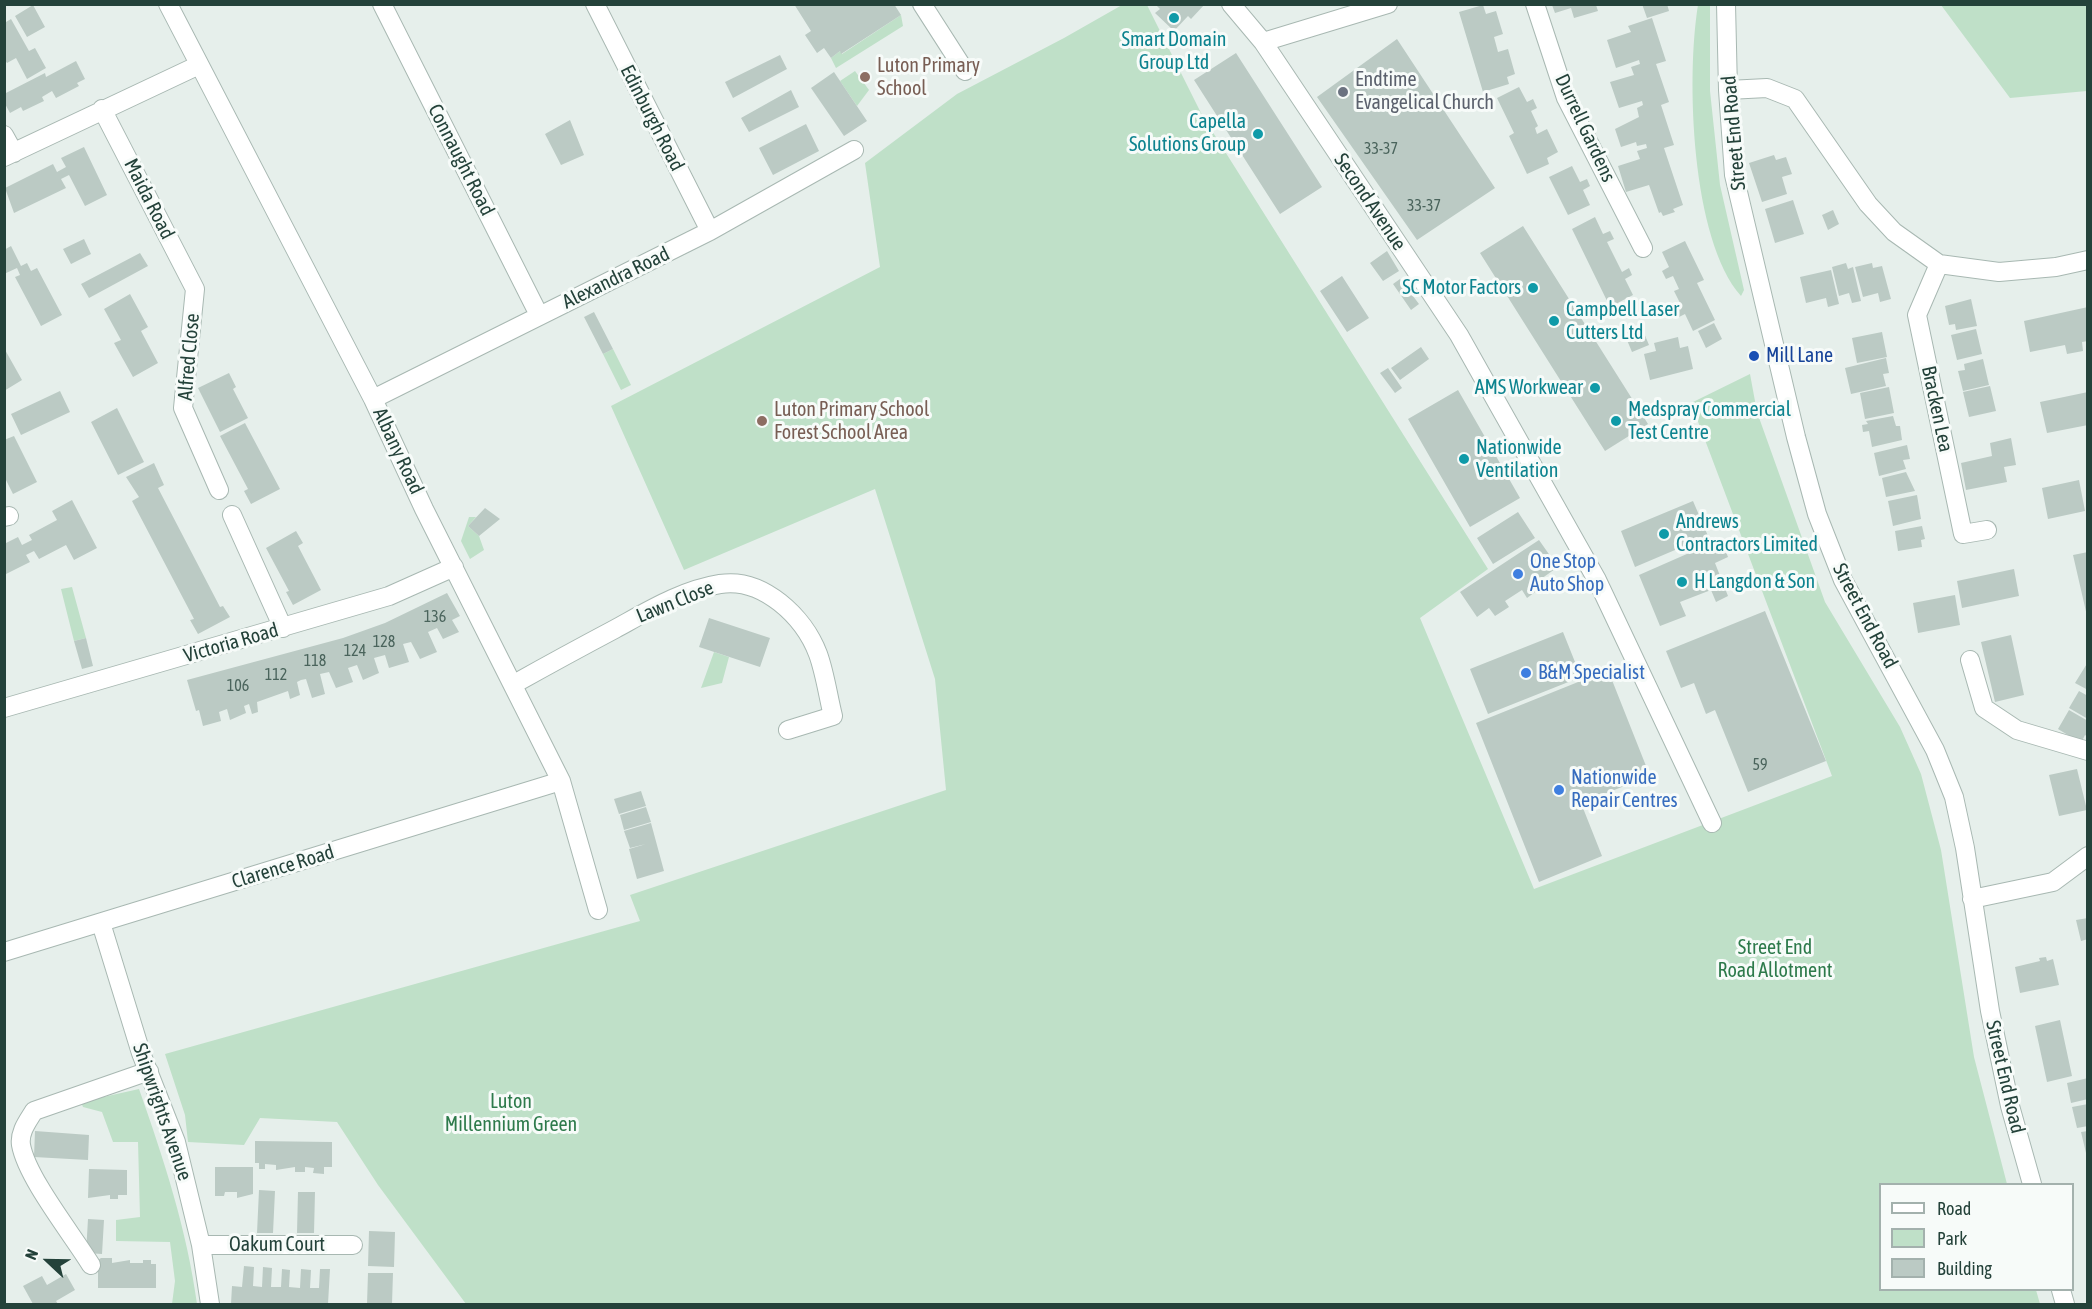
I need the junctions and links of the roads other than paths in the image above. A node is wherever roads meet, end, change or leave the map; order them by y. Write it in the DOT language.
graph roads {
  1 [pos="168,4"];
  2 [pos="382,4"];
  3 [pos="595,4"];
  4 [pos="922,4"];
  5 [pos="1231,4"];
  6 [pos="1388,4"];
  7 [pos="1535,4"];
  8 [pos="1726,4"];
  9 [pos="1263,42"];
  10 [pos="199,65"];
  11 [pos="965,71"];
  12 [pos="1728,90"];
  13 [pos="102,109"];
  14 [pos="4,135"];
  15 [pos="854,150"];
  16 [pos="9,155"];
  17 [pos="710,231"];
  18 [pos="1643,248"];
  19 [pos="2088,260"];
  20 [pos="1939,264"];
  21 [pos="195,289"];
  22 [pos="540,315"];
  23 [pos="373,399"];
  24 [pos="219,490"];
  25 [pos="232,515"];
  26 [pos="1987,530"];
  27 [pos="454,567"];
  28 [pos="283,628"];
  29 [pos="1970,660"];
  30 [pos="514,684"];
  31 [pos="4,708"];
  32 [pos="788,730"];
  33 [pos="2088,750"];
  34 [pos="561,781"];
  35 [pos="1712,823"];
  36 [pos="2088,856"];
  37 [pos="1972,899"];
  38 [pos="598,910"];
  39 [pos="101,923"];
  40 [pos="4,952"];
  41 [pos="149,1071"];
  42 [pos="2031,1183"];
  43 [pos="201,1245"];
  44 [pos="353,1245"];
  45 [pos="91,1264"];
  46 [pos="210,1305"];
  1 -- 10 [label="street, Albany Road"];
  2 -- 22 [label="street, Connaught Road"];
  3 -- 17 [label="street, Edinburgh Road"];
  4 -- 11 [label="street"];
  5 -- 9 [label="street, Second Avenue"];
  6 -- 9 [label="street"];
  7 -- 18 [label="street, Durrell Gardens"];
  8 -- 12 [label="street, Street End Road"];
  9 -- 35 [label="street, Second Avenue"];
  10 -- 13 [label="street"];
  10 -- 23 [label="street, Albany Road"];
  12 -- 20 [label="street"];
  12 -- 37 [label="street, Street End Road"];
  13 -- 16 [label="street"];
  13 -- 21 [label="street, Maida Road"];
  14 -- 16 [label="street"];
  15 -- 17 [label="street, Alexandra Road"];
  17 -- 22 [label="street, Alexandra Road"];
  19 -- 20 [label="street"];
  20 -- 26 [label="street, Bracken Lea"];
  21 -- 24 [label="street, Alfred Close"];
  22 -- 23 [label="street, Alexandra Road"];
  23 -- 27 [label="street, Albany Road"];
  25 -- 28 [label="street"];
  27 -- 28 [label="street, Victoria Road"];
  27 -- 30 [label="street, Albany Road"];
  28 -- 31 [label="street, Victoria Road"];
  29 -- 33 [label="street"];
  30 -- 32 [label="street, Lawn Close"];
  30 -- 34 [label="street, Albany Road"];
  34 -- 38 [label="street, Albany Road"];
  34 -- 39 [label="street, Clarence Road"];
  36 -- 37 [label="street"];
  37 -- 42 [label="street, Street End Road"];
  39 -- 40 [label="street, Clarence Road"];
  39 -- 41 [label="street, Shipwrights Avenue"];
  41 -- 43 [label="street, Shipwrights Avenue"];
  41 -- 45 [label="street"];
  43 -- 44 [label="street, Oakum Court"];
  43 -- 46 [label="street, Shipwrights Avenue"];
}
